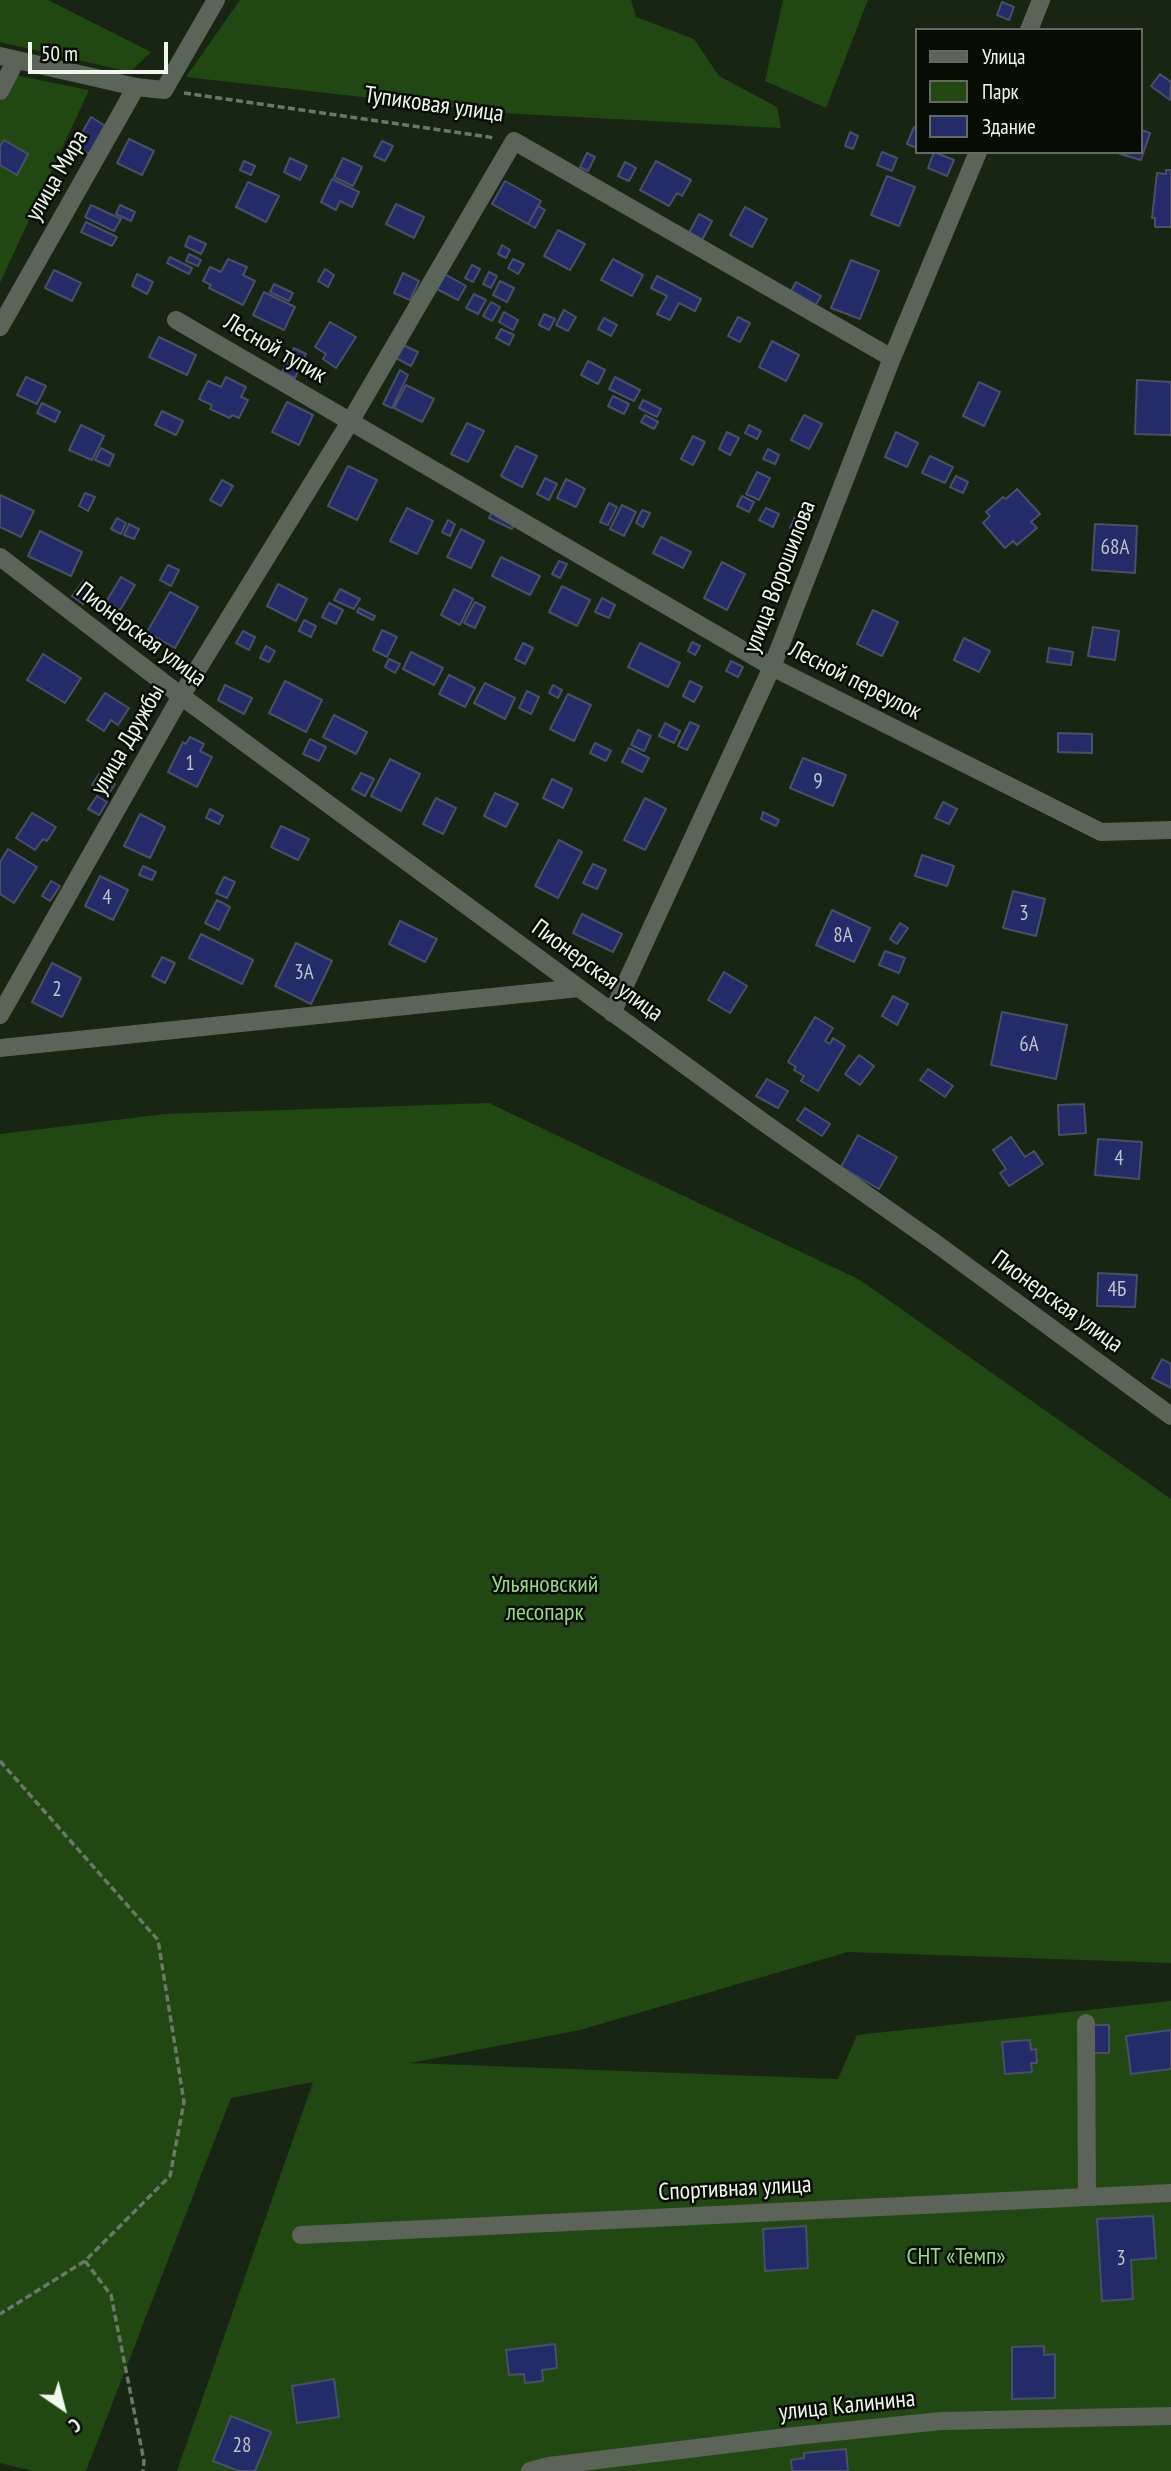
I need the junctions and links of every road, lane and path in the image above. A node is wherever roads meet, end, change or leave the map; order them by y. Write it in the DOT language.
graph roads {
  1 [pos="216,0"];
  2 [pos="1041,0"];
  3 [pos="1030,28"];
  4 [pos="8,58"];
  5 [pos="136,87"];
  6 [pos="164,90"];
  7 [pos="0,91"];
  8 [pos="514,141"];
  9 [pos="977,154"];
  10 [pos="176,320"];
  11 [pos="0,327"];
  12 [pos="892,358"];
  13 [pos="350,422"];
  14 [pos="0,557"];
  15 [pos="772,667"];
  16 [pos="181,696"];
  17 [pos="1171,830"];
  18 [pos="579,988"];
  19 [pos="612,1013"];
  20 [pos="0,1016"];
  21 [pos="0,1048"];
  22 [pos="1171,1416"];
  23 [pos="0,1761"];
  24 [pos="1086,2023"];
  25 [pos="1171,2193"];
  26 [pos="1087,2197"];
  27 [pos="301,2235"];
  28 [pos="85,2261"];
  29 [pos="0,2314"];
  30 [pos="1171,2416"];
  31 [pos="143,2471"];
  32 [pos="530,2471"];
  1 -- 6 [label="street"];
  2 -- 3 [label="street"];
  4 -- 5 [label="street"];
  4 -- 7 [label="street"];
  5 -- 6 [label="street"];
  5 -- 11 [label="street, улица Мира"];
  6 -- 8 [label="path, Тупиковая улица"];
  8 -- 12 [label="street, Тупиковая улица"];
  8 -- 13 [label="street, улица Дружбы"];
  9 -- 12 [label="street, улица Ворошилова"];
  10 -- 13 [label="street, Лесной тупик"];
  12 -- 15 [label="street, улица Ворошилова"];
  13 -- 15 [label="street, Лесной переулок"];
  13 -- 16 [label="street, улица Дружбы"];
  14 -- 16 [label="street, Пионерская улица"];
  15 -- 17 [label="street, Лесной переулок"];
  15 -- 19 [label="street, улица Ворошилова"];
  16 -- 18 [label="street, Пионерская улица"];
  16 -- 20 [label="street, улица Дружбы"];
  18 -- 19 [label="street, Пионерская улица"];
  18 -- 21 [label="street"];
  19 -- 22 [label="street, Пионерская улица"];
  23 -- 28 [label="path"];
  24 -- 26 [label="street"];
  25 -- 26 [label="street, Спортивная улица"];
  26 -- 27 [label="street, Спортивная улица"];
  28 -- 29 [label="path"];
  28 -- 31 [label="path"];
  30 -- 32 [label="street, улица Калинина"];
}
